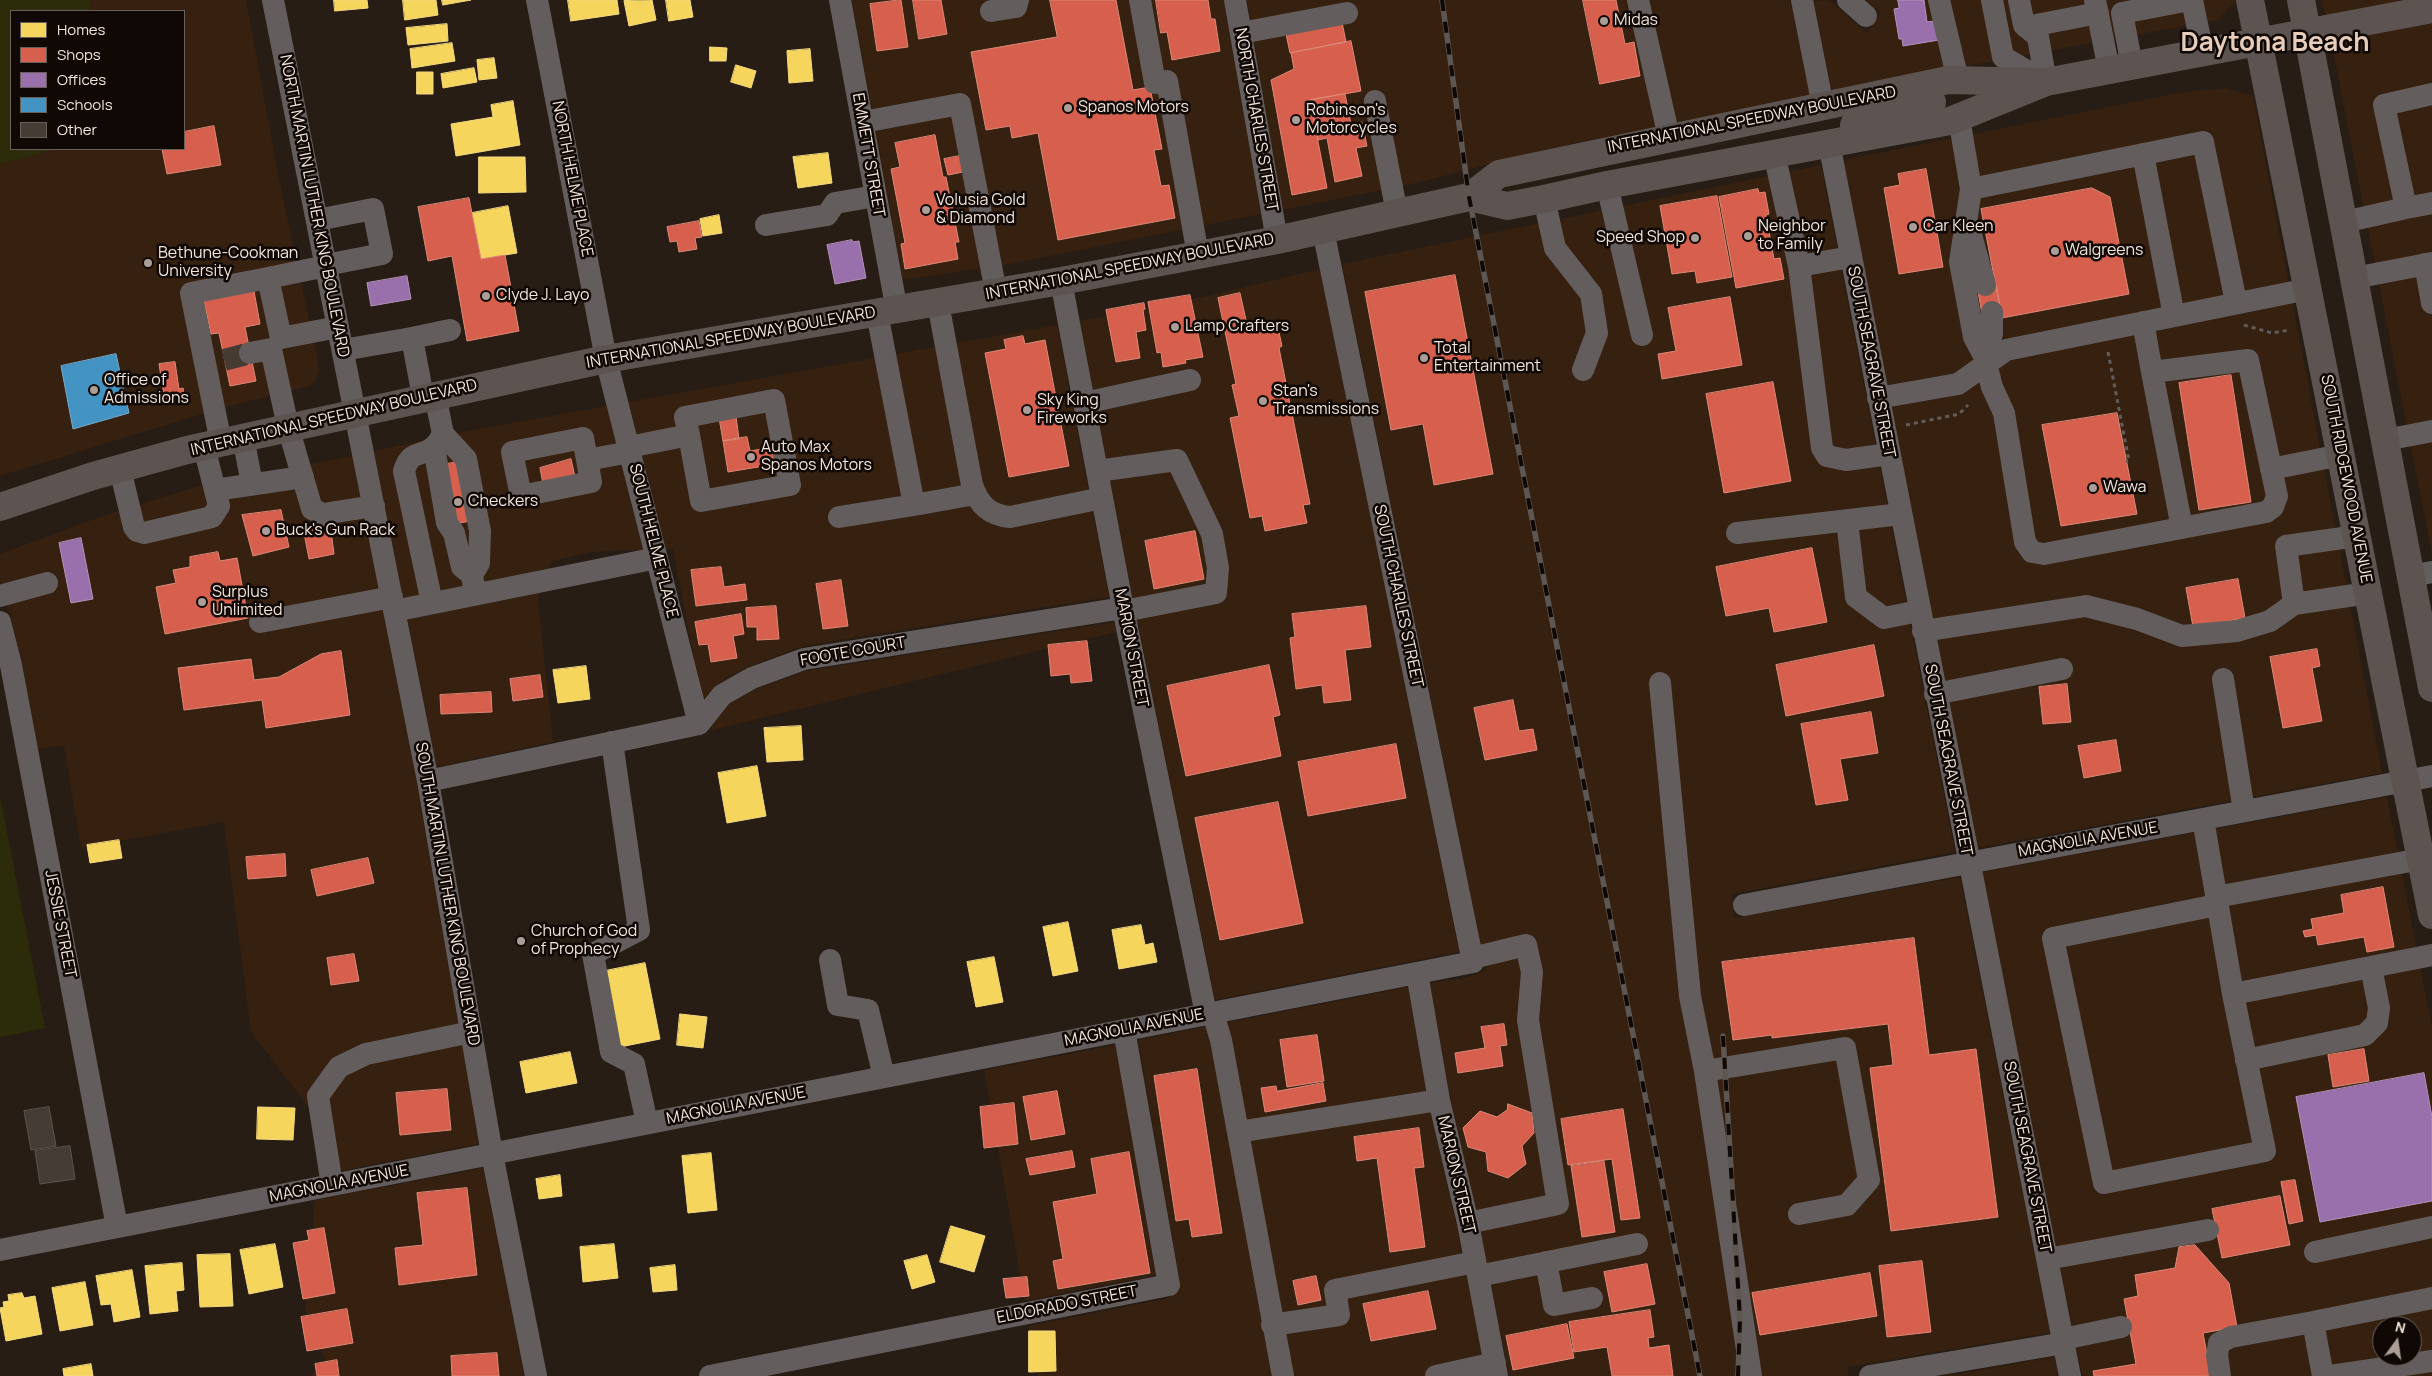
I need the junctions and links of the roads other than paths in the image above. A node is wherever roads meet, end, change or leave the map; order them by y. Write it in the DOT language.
graph roads {
  1 [pos="273,0"];
  2 [pos="537,0"];
  3 [pos="840,0"];
  4 [pos="1018,0"];
  5 [pos="1140,0"];
  6 [pos="1235,0"];
  7 [pos="1638,0"];
  8 [pos="1802,0"];
  9 [pos="1848,0"];
  10 [pos="1939,0"];
  11 [pos="1992,0"];
  12 [pos="2018,0"];
  13 [pos="2191,0"];
  14 [pos="2250,0"];
  15 [pos="2301,0"];
  16 [pos="2096,7"];
  17 [pos="2121,7"];
  18 [pos="2432,9"];
  19 [pos="991,11"];
  20 [pos="1347,13"];
  21 [pos="1866,16"];
  22 [pos="2026,27"];
  23 [pos="1241,33"];
  24 [pos="2307,33"];
  25 [pos="2258,43"];
  26 [pos="2203,53"];
  27 [pos="2120,68"];
  28 [pos="1970,81"];
  29 [pos="2046,82"];
  30 [pos="2432,94"];
  31 [pos="1375,101"];
  32 [pos="1823,106"];
  33 [pos="1959,118"];
  34 [pos="862,122"];
  35 [pos="1669,137"];
  36 [pos="1829,143"];
  37 [pos="1774,153"];
  38 [pos="2143,154"];
  39 [pos="1607,185"];
  40 [pos="1971,188"];
  41 [pos="876,196"];
  42 [pos="1551,197"];
  43 [pos="1469,198"];
  44 [pos="2432,203"];
  45 [pos="2406,208"];
  46 [pos="1397,213"];
  47 [pos="317,220"];
  48 [pos="1966,220"];
  49 [pos="2344,222"];
  50 [pos="766,225"];
  51 [pos="1323,230"];
  52 [pos="1277,240"];
  53 [pos="1198,255"];
  54 [pos="1851,257"];
  55 [pos="2428,264"];
  56 [pos="326,265"];
  57 [pos="1799,266"];
  58 [pos="268,278"];
  59 [pos="2354,278"];
  60 [pos="1061,281"];
  61 [pos="1985,285"];
  62 [pos="2308,289"];
  63 [pos="996,292"];
  64 [pos="938,303"];
  65 [pos="2432,303"];
  66 [pos="887,312"];
  67 [pos="1992,312"];
  68 [pos="2238,313"];
  69 [pos="2174,316"];
  70 [pos="2143,322"];
  71 [pos="338,327"];
  72 [pos="450,330"];
  73 [pos="1642,335"];
  74 [pos="412,338"];
  75 [pos="267,347"];
  76 [pos="343,350"];
  77 [pos="606,358"];
  78 [pos="1985,360"];
  79 [pos="1583,370"];
  80 [pos="2152,372"];
  81 [pos="1190,380"];
  82 [pos="429,396"];
  83 [pos="1878,398"];
  84 [pos="1084,403"];
  85 [pos="355,412"];
  86 [pos="288,427"];
  87 [pos="2432,431"];
  88 [pos="689,435"];
  89 [pos="2385,440"];
  90 [pos="438,441"];
  91 [pos="223,442"];
  92 [pos="629,449"];
  93 [pos="1889,454"];
  94 [pos="2341,455"];
  95 [pos="587,460"];
  96 [pos="120,468"];
  97 [pos="2271,469"];
  98 [pos="1097,471"];
  99 [pos="303,477"];
  100 [pos="252,484"];
  101 [pos="215,490"];
  102 [pos="974,494"];
  103 [pos="1102,498"];
  104 [pos="914,505"];
  105 [pos="0,506"];
  106 [pos="374,506"];
  107 [pos="1901,514"];
  108 [pos="839,517"];
  109 [pos="1847,521"];
  110 [pos="2182,528"];
  111 [pos="1737,533"];
  112 [pos="2357,536"];
  113 [pos="657,558"];
  114 [pos="2421,574"];
  115 [pos="47,583"];
  116 [pos="473,585"];
  117 [pos="2368,593"];
  118 [pos="0,596"];
  119 [pos="432,603"];
  120 [pos="393,604"];
  121 [pos="2294,604"];
  122 [pos="1123,609"];
  123 [pos="1921,621"];
  124 [pos="0,622"];
  125 [pos="260,622"];
  126 [pos="2062,669"];
  127 [pos="2223,678"];
  128 [pos="1660,683"];
  129 [pos="2432,688"];
  130 [pos="1935,694"];
  131 [pos="699,724"];
  132 [pos="612,742"];
  133 [pos="2419,779"];
  134 [pos="428,781"];
  135 [pos="2244,811"];
  136 [pos="2203,819"];
  137 [pos="2421,859"];
  138 [pos="1969,862"];
  139 [pos="2217,901"];
  140 [pos="1744,904"];
  141 [pos="2432,915"];
  142 [pos="2432,955"];
  143 [pos="830,960"];
  144 [pos="1472,960"];
  145 [pos="2371,967"];
  146 [pos="1418,973"];
  147 [pos="2232,994"];
  148 [pos="1210,1014"];
  149 [pos="1124,1030"];
  150 [pos="471,1032"];
  151 [pos="2246,1060"];
  152 [pos="1705,1071"];
  153 [pos="884,1077"];
  154 [pos="1439,1100"];
  155 [pos="648,1123"];
  156 [pos="1238,1132"];
  157 [pos="492,1154"];
  158 [pos="332,1185"];
  159 [pos="1800,1214"];
  160 [pos="1468,1223"];
  161 [pos="116,1227"];
  162 [pos="2432,1228"];
  163 [pos="2208,1230"];
  164 [pos="1637,1244"];
  165 [pos="0,1250"];
  166 [pos="2315,1252"];
  167 [pos="2047,1259"];
  168 [pos="1546,1262"];
  169 [pos="1476,1269"];
  170 [pos="1592,1298"];
  171 [pos="2432,1298"];
  172 [pos="2313,1322"];
  173 [pos="1272,1325"];
  174 [pos="2121,1327"];
  175 [pos="2063,1341"];
  176 [pos="2432,1361"];
  177 [pos="1977,1367"];
  178 [pos="1496,1370"];
  179 [pos="536,1376"];
  180 [pos="710,1376"];
  181 [pos="1283,1376"];
  182 [pos="1436,1376"];
  183 [pos="1752,1376"];
  184 [pos="1870,1376"];
  185 [pos="2070,1376"];
  186 [pos="2220,1376"];
  187 [pos="2323,1376"];
  188 [pos="2330,1376"];
  1 -- 47 [label="street, NORTH MARTIN LUTHER KING BOULEVARD"];
  2 -- 77 [label="street, NORTH HELME PLACE"];
  3 -- 34 [label="street, EMMETT STREET"];
  4 -- 19 [label="street"];
  5 -- 53 [label="street"];
  6 -- 23 [label="street, NORTH CHARLES STREET"];
  7 -- 35 [label="street"];
  8 -- 32 [label="street"];
  9 -- 21 [label="street"];
  10 -- 28 [label="street"];
  11 -- 29 [label="street"];
  12 -- 22 [label="street"];
  13 -- 17 [label="street"];
  13 -- 26 [label="street"];
  14 -- 25 [label="main road, SOUTH RIDGEWOOD AVENUE"];
  15 -- 24 [label="main road"];
  16 -- 22 [label="street"];
  16 -- 27 [label="street"];
  17 -- 27 [label="street"];
  18 -- 24 [label="main road, INTERNATIONAL SPEEDWAY BOULEVARD"];
  20 -- 23 [label="street"];
  22 -- 29 [label="street"];
  23 -- 52 [label="street, NORTH CHARLES STREET"];
  24 -- 25 [label="main road, INTERNATIONAL SPEEDWAY BOULEVARD"];
  24 -- 49 [label="main road"];
  25 -- 26 [label="main road, INTERNATIONAL SPEEDWAY BOULEVARD"];
  25 -- 62 [label="main road, SOUTH RIDGEWOOD AVENUE"];
  26 -- 27 [label="main road, INTERNATIONAL SPEEDWAY BOULEVARD"];
  27 -- 29 [label="main road, INTERNATIONAL SPEEDWAY BOULEVARD"];
  28 -- 29 [label="main road, INTERNATIONAL SPEEDWAY BOULEVARD"];
  28 -- 32 [label="main road, INTERNATIONAL SPEEDWAY BOULEVARD"];
  28 -- 36 [label="main road"];
  29 -- 33 [label="main road, INTERNATIONAL SPEEDWAY BOULEVARD"];
  30 -- 45 [label="street"];
  31 -- 46 [label="street"];
  32 -- 35 [label="main road, INTERNATIONAL SPEEDWAY BOULEVARD"];
  32 -- 42 [label="main road"];
  33 -- 36 [label="main road, INTERNATIONAL SPEEDWAY BOULEVARD"];
  33 -- 40 [label="street"];
  34 -- 41 [label="street, EMMETT STREET"];
  34 -- 63 [label="street"];
  35 -- 43 [label="main road, INTERNATIONAL SPEEDWAY BOULEVARD"];
  36 -- 37 [label="main road, INTERNATIONAL SPEEDWAY BOULEVARD"];
  36 -- 54 [label="street, SOUTH SEAGRAVE STREET"];
  37 -- 39 [label="main road, INTERNATIONAL SPEEDWAY BOULEVARD"];
  37 -- 57 [label="street"];
  38 -- 40 [label="street"];
  38 -- 68 [label="street"];
  38 -- 69 [label="street"];
  39 -- 42 [label="main road, INTERNATIONAL SPEEDWAY BOULEVARD"];
  39 -- 73 [label="street"];
  40 -- 48 [label="street"];
  41 -- 50 [label="street"];
  41 -- 66 [label="street, EMMETT STREET"];
  42 -- 43 [label="main road, INTERNATIONAL SPEEDWAY BOULEVARD"];
  42 -- 79 [label="street"];
  43 -- 46 [label="main road, INTERNATIONAL SPEEDWAY BOULEVARD"];
  44 -- 45 [label="street"];
  45 -- 49 [label="street"];
  46 -- 51 [label="main road, INTERNATIONAL SPEEDWAY BOULEVARD"];
  47 -- 56 [label="street, NORTH MARTIN LUTHER KING BOULEVARD"];
  47 -- 56 [label="street"];
  48 -- 61 [label="street"];
  48 -- 78 [label="street"];
  49 -- 59 [label="main road"];
  51 -- 52 [label="main road, INTERNATIONAL SPEEDWAY BOULEVARD"];
  51 -- 144 [label="street, SOUTH CHARLES STREET"];
  52 -- 53 [label="main road, INTERNATIONAL SPEEDWAY BOULEVARD"];
  53 -- 60 [label="main road, INTERNATIONAL SPEEDWAY BOULEVARD"];
  54 -- 57 [label="street"];
  54 -- 83 [label="street, SOUTH SEAGRAVE STREET"];
  55 -- 59 [label="street"];
  55 -- 65 [label="street"];
  56 -- 58 [label="street"];
  56 -- 71 [label="street, NORTH MARTIN LUTHER KING BOULEVARD"];
  57 -- 93 [label="street"];
  58 -- 75 [label="street"];
  58 -- 91 [label="street"];
  59 -- 89 [label="main road"];
  60 -- 63 [label="main road, INTERNATIONAL SPEEDWAY BOULEVARD"];
  60 -- 84 [label="street, MARION STREET"];
  62 -- 68 [label="street"];
  62 -- 94 [label="main road, SOUTH RIDGEWOOD AVENUE"];
  63 -- 64 [label="main road, INTERNATIONAL SPEEDWAY BOULEVARD"];
  64 -- 66 [label="main road, INTERNATIONAL SPEEDWAY BOULEVARD"];
  64 -- 102 [label="street"];
  66 -- 77 [label="main road, INTERNATIONAL SPEEDWAY BOULEVARD"];
  66 -- 104 [label="street, EMMETT STREET"];
  67 -- 78 [label="street"];
  68 -- 69 [label="street"];
  69 -- 70 [label="street"];
  70 -- 78 [label="street"];
  70 -- 80 [label="street"];
  71 -- 75 [label="street"];
  71 -- 76 [label="street, NORTH MARTIN LUTHER KING BOULEVARD"];
  72 -- 74 [label="street"];
  74 -- 76 [label="street"];
  74 -- 82 [label="street"];
  75 -- 86 [label="street"];
  76 -- 85 [label="street, NORTH MARTIN LUTHER KING BOULEVARD"];
  77 -- 82 [label="main road, INTERNATIONAL SPEEDWAY BOULEVARD"];
  77 -- 92 [label="street, SOUTH HELME PLACE"];
  78 -- 83 [label="street"];
  78 -- 110 [label="street"];
  80 -- 97 [label="street"];
  80 -- 110 [label="street"];
  81 -- 84 [label="street"];
  82 -- 85 [label="main road, INTERNATIONAL SPEEDWAY BOULEVARD"];
  82 -- 90 [label="street"];
  83 -- 93 [label="street, SOUTH SEAGRAVE STREET"];
  84 -- 98 [label="street, MARION STREET"];
  85 -- 86 [label="main road, INTERNATIONAL SPEEDWAY BOULEVARD"];
  85 -- 106 [label="street, SOUTH MARTIN LUTHER KING BOULEVARD"];
  86 -- 91 [label="main road, INTERNATIONAL SPEEDWAY BOULEVARD"];
  86 -- 99 [label="street"];
  87 -- 89 [label="street"];
  88 -- 88 [label="street"];
  88 -- 92 [label="street"];
  89 -- 114 [label="main road"];
  90 -- 116 [label="street"];
  90 -- 116 [label="street"];
  90 -- 119 [label="street"];
  91 -- 96 [label="main road, INTERNATIONAL SPEEDWAY BOULEVARD"];
  91 -- 100 [label="street"];
  91 -- 101 [label="street"];
  92 -- 95 [label="street"];
  92 -- 113 [label="street, SOUTH HELME PLACE"];
  93 -- 107 [label="street, SOUTH SEAGRAVE STREET"];
  94 -- 97 [label="street"];
  94 -- 112 [label="main road, SOUTH RIDGEWOOD AVENUE"];
  96 -- 101 [label="street"];
  96 -- 105 [label="main road, INTERNATIONAL SPEEDWAY BOULEVARD"];
  97 -- 110 [label="street"];
  98 -- 103 [label="street, MARION STREET"];
  98 -- 122 [label="street, FOOTE COURT"];
  99 -- 100 [label="street"];
  99 -- 106 [label="street"];
  100 -- 101 [label="street"];
  102 -- 103 [label="street"];
  102 -- 104 [label="street"];
  103 -- 122 [label="street, MARION STREET"];
  104 -- 108 [label="street"];
  106 -- 120 [label="street, SOUTH MARTIN LUTHER KING BOULEVARD"];
  107 -- 109 [label="street"];
  107 -- 123 [label="street, SOUTH SEAGRAVE STREET"];
  109 -- 111 [label="street"];
  109 -- 123 [label="street"];
  112 -- 117 [label="main road, SOUTH RIDGEWOOD AVENUE"];
  112 -- 121 [label="street"];
  113 -- 116 [label="street"];
  113 -- 131 [label="street, SOUTH HELME PLACE"];
  114 -- 129 [label="main road"];
  115 -- 118 [label="street"];
  116 -- 119 [label="street"];
  117 -- 121 [label="street"];
  117 -- 133 [label="main road, SOUTH RIDGEWOOD AVENUE"];
  119 -- 120 [label="street"];
  120 -- 125 [label="street"];
  120 -- 134 [label="street, SOUTH MARTIN LUTHER KING BOULEVARD"];
  121 -- 123 [label="street"];
  122 -- 131 [label="street, FOOTE COURT"];
  122 -- 148 [label="street, MARION STREET"];
  123 -- 130 [label="street, SOUTH SEAGRAVE STREET"];
  124 -- 161 [label="street, JESSIE STREET"];
  126 -- 130 [label="street"];
  127 -- 135 [label="street"];
  128 -- 152 [label="street"];
  130 -- 138 [label="street, SOUTH SEAGRAVE STREET"];
  131 -- 132 [label="street"];
  132 -- 134 [label="street"];
  132 -- 155 [label="street"];
  133 -- 135 [label="street, MAGNOLIA AVENUE"];
  133 -- 137 [label="main road, SOUTH RIDGEWOOD AVENUE"];
  134 -- 150 [label="street, SOUTH MARTIN LUTHER KING BOULEVARD"];
  135 -- 136 [label="street, MAGNOLIA AVENUE"];
  136 -- 138 [label="street, MAGNOLIA AVENUE"];
  136 -- 139 [label="street"];
  137 -- 139 [label="street"];
  137 -- 141 [label="main road, SOUTH RIDGEWOOD AVENUE"];
  138 -- 140 [label="street, MAGNOLIA AVENUE"];
  138 -- 167 [label="street, SOUTH SEAGRAVE STREET"];
  139 -- 147 [label="street"];
  139 -- 151 [label="street"];
  142 -- 145 [label="street"];
  143 -- 153 [label="street"];
  144 -- 146 [label="street, MAGNOLIA AVENUE"];
  144 -- 160 [label="street, MAGNOLIA AVENUE"];
  145 -- 147 [label="street"];
  145 -- 151 [label="street"];
  146 -- 148 [label="street, MAGNOLIA AVENUE"];
  146 -- 154 [label="street, MARION STREET"];
  147 -- 151 [label="street"];
  148 -- 149 [label="street, MAGNOLIA AVENUE"];
  148 -- 156 [label="street, MARION STREET"];
  149 -- 153 [label="street, MAGNOLIA AVENUE"];
  149 -- 180 [label="street, ELDORADO STREET"];
  150 -- 157 [label="street, SOUTH MARTIN LUTHER KING BOULEVARD"];
  150 -- 158 [label="street"];
  152 -- 159 [label="street"];
  152 -- 183 [label="street"];
  153 -- 155 [label="street, MAGNOLIA AVENUE"];
  154 -- 156 [label="street"];
  154 -- 160 [label="street, MARION STREET"];
  155 -- 157 [label="street, MAGNOLIA AVENUE"];
  156 -- 173 [label="street, MARION STREET"];
  157 -- 158 [label="street, MAGNOLIA AVENUE"];
  157 -- 179 [label="street, SOUTH MARTIN LUTHER KING BOULEVARD"];
  158 -- 161 [label="street, MAGNOLIA AVENUE"];
  160 -- 169 [label="street, MARION STREET"];
  161 -- 165 [label="street, MAGNOLIA AVENUE"];
  162 -- 166 [label="street"];
  163 -- 167 [label="street"];
  164 -- 168 [label="street"];
  167 -- 175 [label="street, SOUTH SEAGRAVE STREET"];
  168 -- 169 [label="street"];
  168 -- 170 [label="street"];
  169 -- 173 [label="street"];
  169 -- 178 [label="street, MARION STREET"];
  171 -- 172 [label="street"];
  172 -- 186 [label="street"];
  172 -- 187 [label="street"];
  173 -- 181 [label="street, MARION STREET"];
  174 -- 175 [label="street"];
  175 -- 177 [label="street"];
  175 -- 185 [label="street, SOUTH SEAGRAVE STREET"];
  176 -- 188 [label="street"];
  177 -- 184 [label="street"];
  178 -- 182 [label="street"];
}
